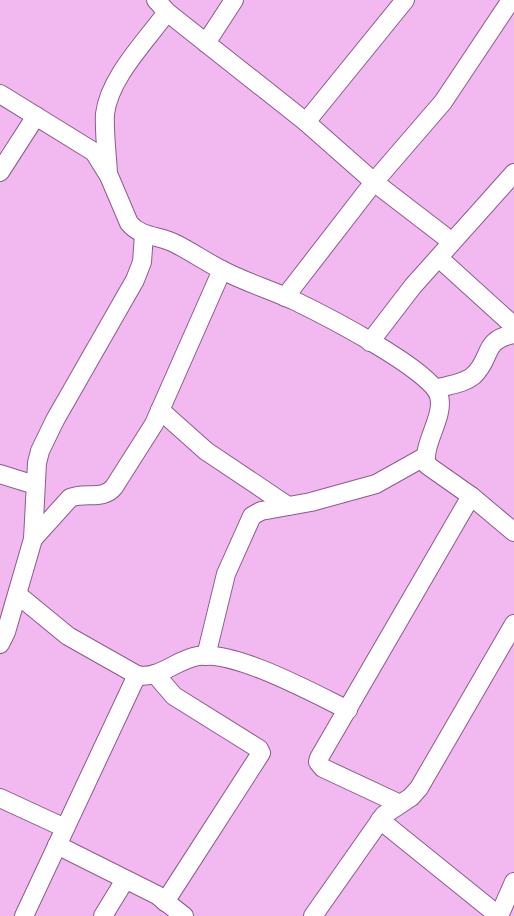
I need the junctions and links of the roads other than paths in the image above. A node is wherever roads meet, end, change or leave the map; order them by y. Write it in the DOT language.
graph roads {
  1 [pos="234,0"];
  2 [pos="405,0"];
  3 [pos="511,0"];
  4 [pos="162,6"];
  5 [pos="206,43"];
  6 [pos="0,94"];
  7 [pos="36,116"];
  8 [pos="306,122"];
  9 [pos="0,172"];
  10 [pos="514,172"];
  11 [pos="108,176"];
  12 [pos="374,182"];
  13 [pos="144,234"];
  14 [pos="452,242"];
  15 [pos="439,258"];
  16 [pos="222,270"];
  17 [pos="285,297"];
  18 [pos="514,326"];
  19 [pos="514,334"];
  20 [pos="370,342"];
  21 [pos="436,389"];
  22 [pos="160,410"];
  23 [pos="426,456"];
  24 [pos="0,474"];
  25 [pos="35,485"];
  26 [pos="471,496"];
  27 [pos="288,506"];
  28 [pos="514,532"];
  29 [pos="33,539"];
  30 [pos="18,595"];
  31 [pos="514,624"];
  32 [pos="2,635"];
  33 [pos="206,656"];
  34 [pos="155,674"];
  35 [pos="137,675"];
  36 [pos="348,710"];
  37 [pos="0,798"];
  38 [pos="400,804"];
  39 [pos="380,820"];
  40 [pos="65,828"];
  41 [pos="57,845"];
  42 [pos="125,880"];
  43 [pos="514,882"];
  44 [pos="165,902"];
  45 [pos="24,916"];
  46 [pos="103,916"];
  47 [pos="184,916"];
  48 [pos="313,916"];
  49 [pos="499,916"];
  1 -- 5 [label="street"];
  2 -- 8 [label="street"];
  3 -- 12 [label="street"];
  4 -- 5 [label="street"];
  4 -- 11 [label="street"];
  5 -- 8 [label="street"];
  6 -- 7 [label="street"];
  7 -- 9 [label="street"];
  7 -- 11 [label="street"];
  8 -- 12 [label="street"];
  10 -- 14 [label="street"];
  11 -- 13 [label="street"];
  12 -- 14 [label="street"];
  12 -- 17 [label="street"];
  13 -- 16 [label="street"];
  13 -- 25 [label="street"];
  14 -- 15 [label="street"];
  15 -- 18 [label="street"];
  15 -- 20 [label="street"];
  16 -- 17 [label="street"];
  16 -- 22 [label="street"];
  17 -- 20 [label="street"];
  19 -- 21 [label="street"];
  20 -- 21 [label="street"];
  21 -- 23 [label="street"];
  22 -- 27 [label="street"];
  22 -- 29 [label="street"];
  23 -- 26 [label="street"];
  23 -- 27 [label="street"];
  24 -- 25 [label="street"];
  25 -- 29 [label="street"];
  26 -- 28 [label="street"];
  26 -- 36 [label="street"];
  27 -- 33 [label="street"];
  29 -- 30 [label="street"];
  30 -- 32 [label="street"];
  30 -- 35 [label="street"];
  31 -- 38 [label="street"];
  33 -- 34 [label="street"];
  33 -- 36 [label="street"];
  34 -- 35 [label="street"];
  34 -- 44 [label="street"];
  35 -- 40 [label="street"];
  36 -- 38 [label="street"];
  37 -- 40 [label="street"];
  38 -- 39 [label="street"];
  39 -- 48 [label="street"];
  39 -- 49 [label="street"];
  40 -- 41 [label="street"];
  41 -- 42 [label="street"];
  41 -- 45 [label="street"];
  42 -- 44 [label="street"];
  42 -- 46 [label="street"];
  43 -- 49 [label="street"];
  44 -- 47 [label="street"];
}
